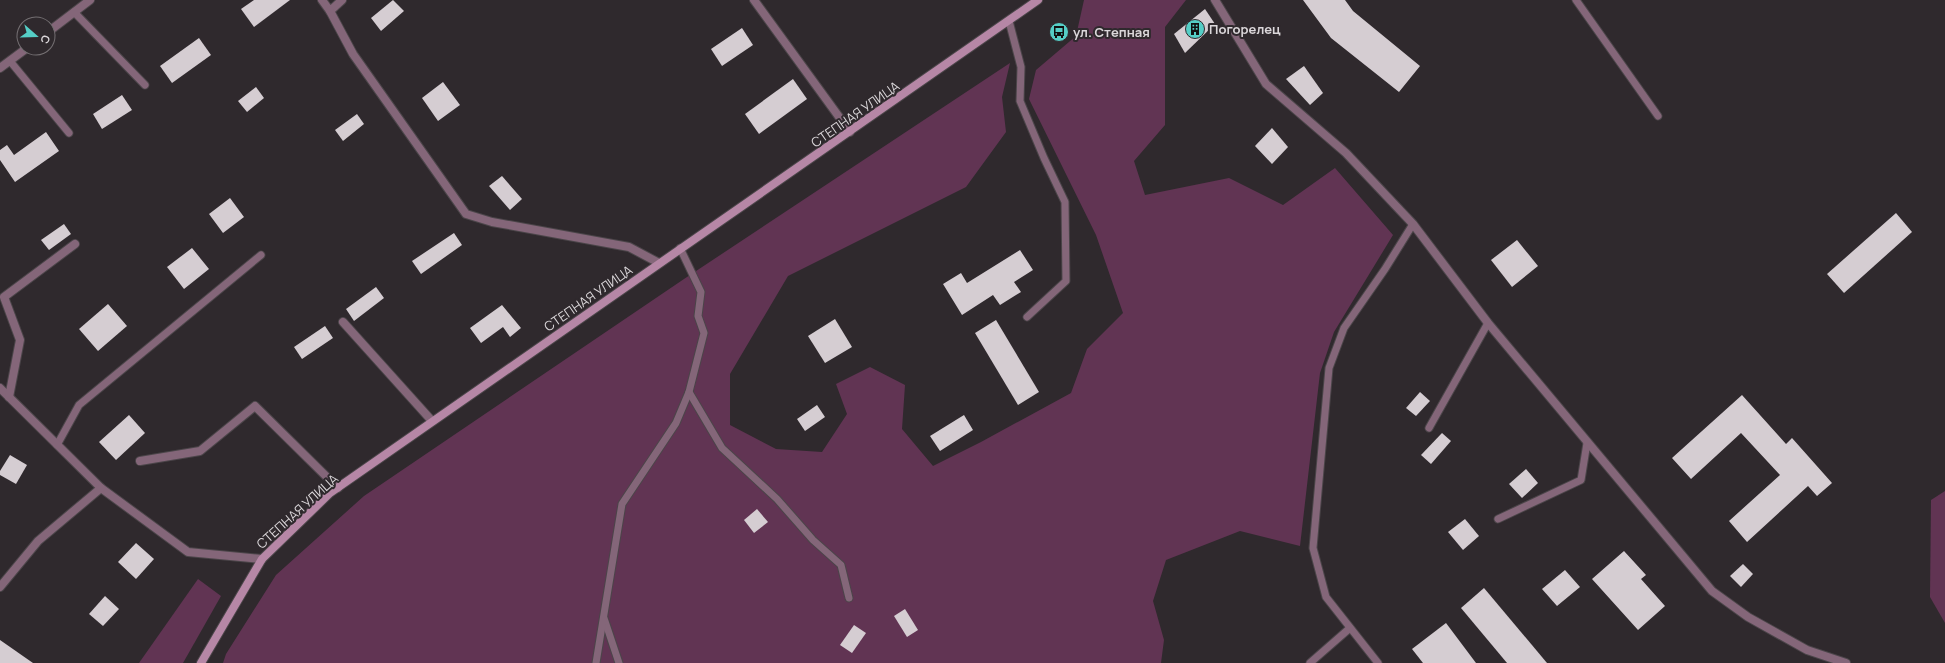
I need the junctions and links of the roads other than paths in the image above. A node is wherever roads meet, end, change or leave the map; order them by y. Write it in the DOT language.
graph roads {
  1 [pos="90,0"];
  2 [pos="322,0"];
  3 [pos="342,0"];
  4 [pos="754,0"];
  5 [pos="1038,0"];
  6 [pos="1215,0"];
  7 [pos="1576,0"];
  8 [pos="330,11"];
  9 [pos="74,12"];
  10 [pos="1009,21"];
  11 [pos="56,26"];
  12 [pos="17,56"];
  13 [pos="10,61"];
  14 [pos="0,68"];
  15 [pos="144,85"];
  16 [pos="1658,116"];
  17 [pos="850,132"];
  18 [pos="69,133"];
  19 [pos="1413,224"];
  20 [pos="75,244"];
  21 [pos="680,248"];
  22 [pos="261,255"];
  23 [pos="658,263"];
  24 [pos="1026,317"];
  25 [pos="343,322"];
  26 [pos="1488,323"];
  27 [pos="0,388"];
  28 [pos="690,392"];
  29 [pos="9,397"];
  30 [pos="432,422"];
  31 [pos="1428,428"];
  32 [pos="1587,443"];
  33 [pos="57,445"];
  34 [pos="140,461"];
  35 [pos="101,488"];
  36 [pos="338,488"];
  37 [pos="1498,519"];
  38 [pos="262,559"];
  39 [pos="0,587"];
  40 [pos="849,598"];
  41 [pos="604,616"];
  42 [pos="1350,628"];
  43 [pos="201,663"];
  44 [pos="596,663"];
  45 [pos="619,663"];
  46 [pos="1310,663"];
  47 [pos="1378,663"];
  48 [pos="1846,663"];
  1 -- 9 [label="street"];
  2 -- 8 [label="street"];
  3 -- 8 [label="street"];
  4 -- 17 [label="street"];
  5 -- 10 [label="street, СТЕПНАЯ УЛИЦА"];
  6 -- 19 [label="street"];
  7 -- 16 [label="lane"];
  8 -- 23 [label="street"];
  9 -- 11 [label="street"];
  9 -- 15 [label="lane"];
  10 -- 17 [label="street, СТЕПНАЯ УЛИЦА"];
  10 -- 24 [label="lane"];
  12 -- 13 [label="street"];
  13 -- 14 [label="street"];
  13 -- 18 [label="lane"];
  17 -- 21 [label="street, СТЕПНАЯ УЛИЦА"];
  19 -- 26 [label="street"];
  19 -- 42 [label="lane"];
  20 -- 29 [label="street"];
  21 -- 23 [label="street, СТЕПНАЯ УЛИЦА"];
  21 -- 28 [label="lane"];
  22 -- 33 [label="lane"];
  23 -- 30 [label="street, СТЕПНАЯ УЛИЦА"];
  25 -- 30 [label="street"];
  26 -- 31 [label="lane"];
  26 -- 32 [label="street"];
  27 -- 29 [label="street"];
  28 -- 40 [label="lane"];
  28 -- 41 [label="lane"];
  29 -- 33 [label="street"];
  30 -- 36 [label="street, СТЕПНАЯ УЛИЦА"];
  32 -- 37 [label="lane"];
  32 -- 48 [label="street"];
  33 -- 35 [label="street"];
  34 -- 36 [label="street"];
  35 -- 38 [label="street"];
  35 -- 39 [label="street"];
  36 -- 38 [label="street, СТЕПНАЯ УЛИЦА"];
  38 -- 43 [label="street, СТЕПНАЯ УЛИЦА"];
  41 -- 44 [label="lane"];
  41 -- 45 [label="lane"];
  42 -- 46 [label="lane"];
  42 -- 47 [label="lane"];
}
